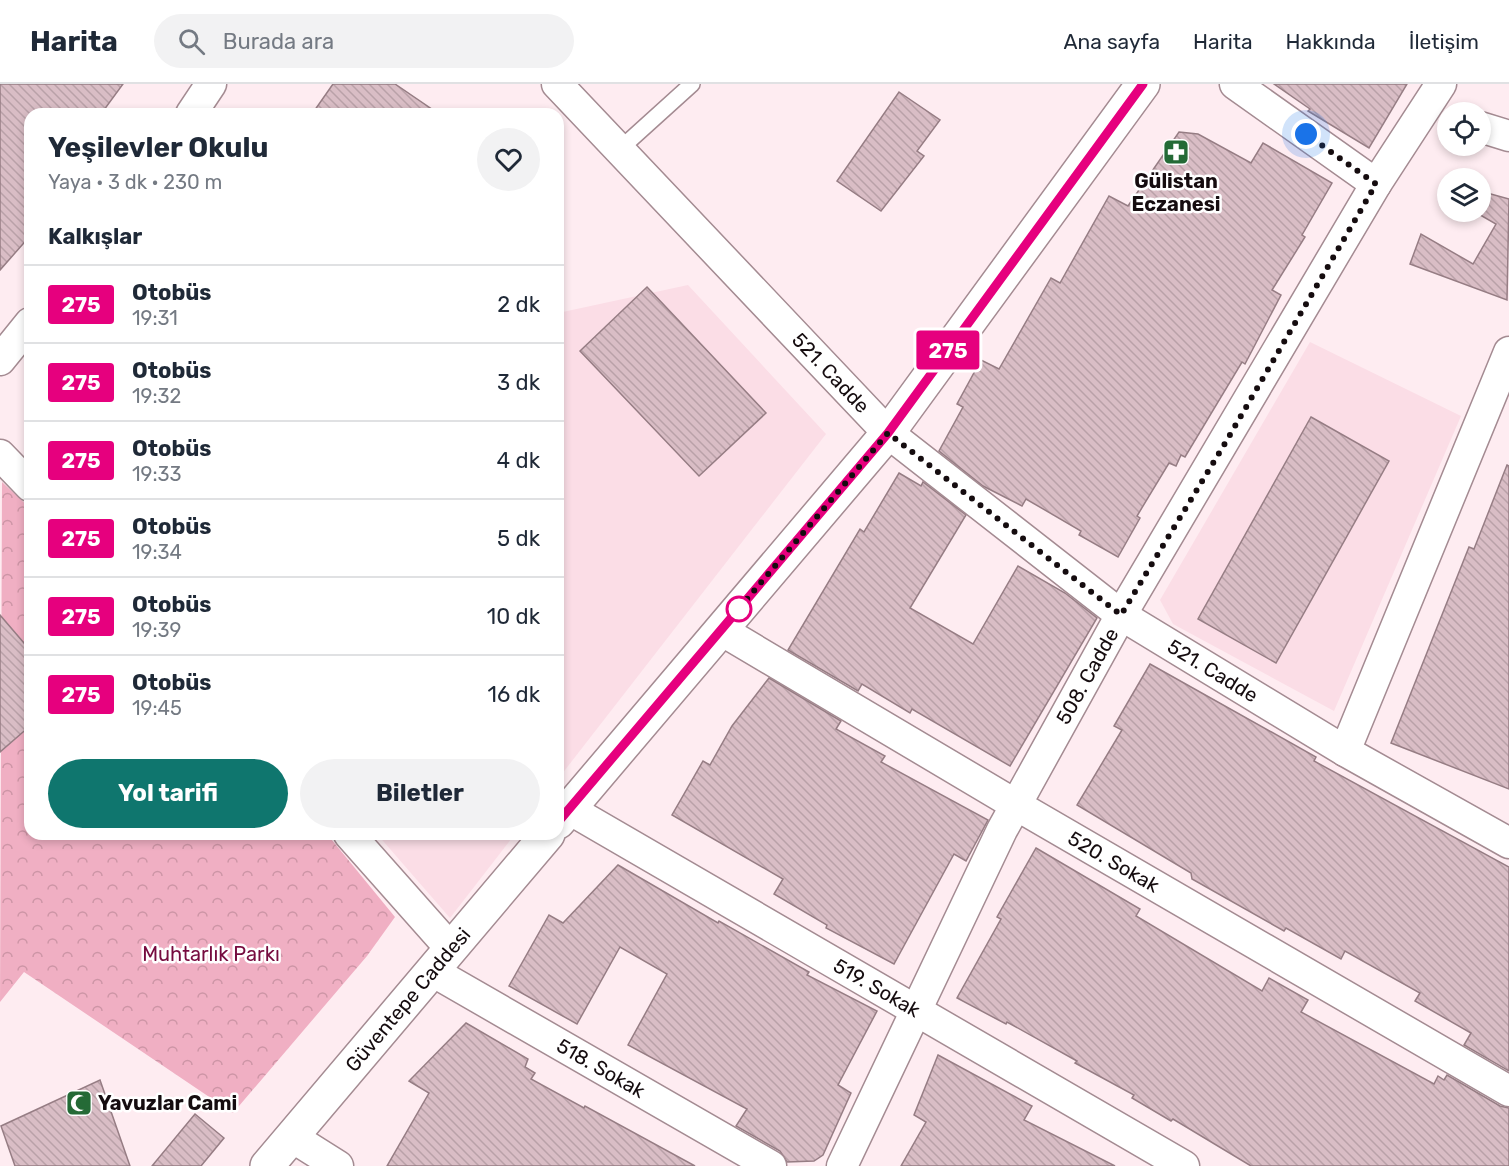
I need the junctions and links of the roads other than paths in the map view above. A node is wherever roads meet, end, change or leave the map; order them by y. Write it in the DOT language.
graph roads {
  1 [pos="211,84"];
  2 [pos="557,84"];
  3 [pos="692,84"];
  4 [pos="1143,84"];
  5 [pos="1235,84"];
  6 [pos="1441,84"];
  7 [pos="195,108"];
  8 [pos="1436,112"];
  9 [pos="1491,130"];
  10 [pos="1509,136"];
  11 [pos="619,150"];
  12 [pos="1376,184"];
  13 [pos="24,330"];
  14 [pos="1509,352"];
  15 [pos="0,360"];
  16 [pos="888,433"];
  17 [pos="0,455"];
  18 [pos="24,480"];
  19 [pos="1121,615"];
  20 [pos="721,630"];
  21 [pos="1345,751"];
  22 [pos="1016,806"];
  23 [pos="564,815"];
  24 [pos="564,817"];
  25 [pos="353,840"];
  26 [pos="543,840"];
  27 [pos="1509,843"];
  28 [pos="441,960"];
  29 [pos="915,1012"];
  30 [pos="1509,1091"];
  31 [pos="292,1137"];
  32 [pos="267,1166"];
  33 [pos="338,1166"];
  34 [pos="771,1166"];
  35 [pos="842,1166"];
  36 [pos="1184,1166"];
  1 -- 7 [label="street"];
  2 -- 11 [label="street, 521. Cadde"];
  3 -- 11 [label="lane"];
  4 -- 16 [label="street"];
  5 -- 12 [label="street"];
  6 -- 8 [label="street, 508. Cadde"];
  8 -- 12 [label="street, 508. Cadde"];
  9 -- 10 [label="street"];
  11 -- 16 [label="street, 521. Cadde"];
  12 -- 19 [label="street, 508. Cadde"];
  13 -- 15 [label="street"];
  14 -- 21 [label="street"];
  16 -- 19 [label="street, 521. Cadde"];
  16 -- 20 [label="street"];
  17 -- 18 [label="street"];
  19 -- 21 [label="street, 521. Cadde"];
  19 -- 22 [label="street, 508. Cadde"];
  20 -- 22 [label="street, 520. Sokak"];
  20 -- 23 [label="street"];
  21 -- 27 [label="street, 521. Cadde"];
  22 -- 29 [label="street, 508. Cadde"];
  22 -- 30 [label="street, 520. Sokak"];
  24 -- 29 [label="street, 519. Sokak"];
  25 -- 28 [label="street, 518. Sokak"];
  26 -- 28 [label="street, Güventepe Caddesi"];
  28 -- 31 [label="street, Güventepe Caddesi"];
  28 -- 34 [label="street, 518. Sokak"];
  29 -- 35 [label="street, 508. Cadde"];
  29 -- 36 [label="street, 519. Sokak"];
  31 -- 32 [label="street, Güventepe Caddesi"];
  31 -- 33 [label="street"];
}
